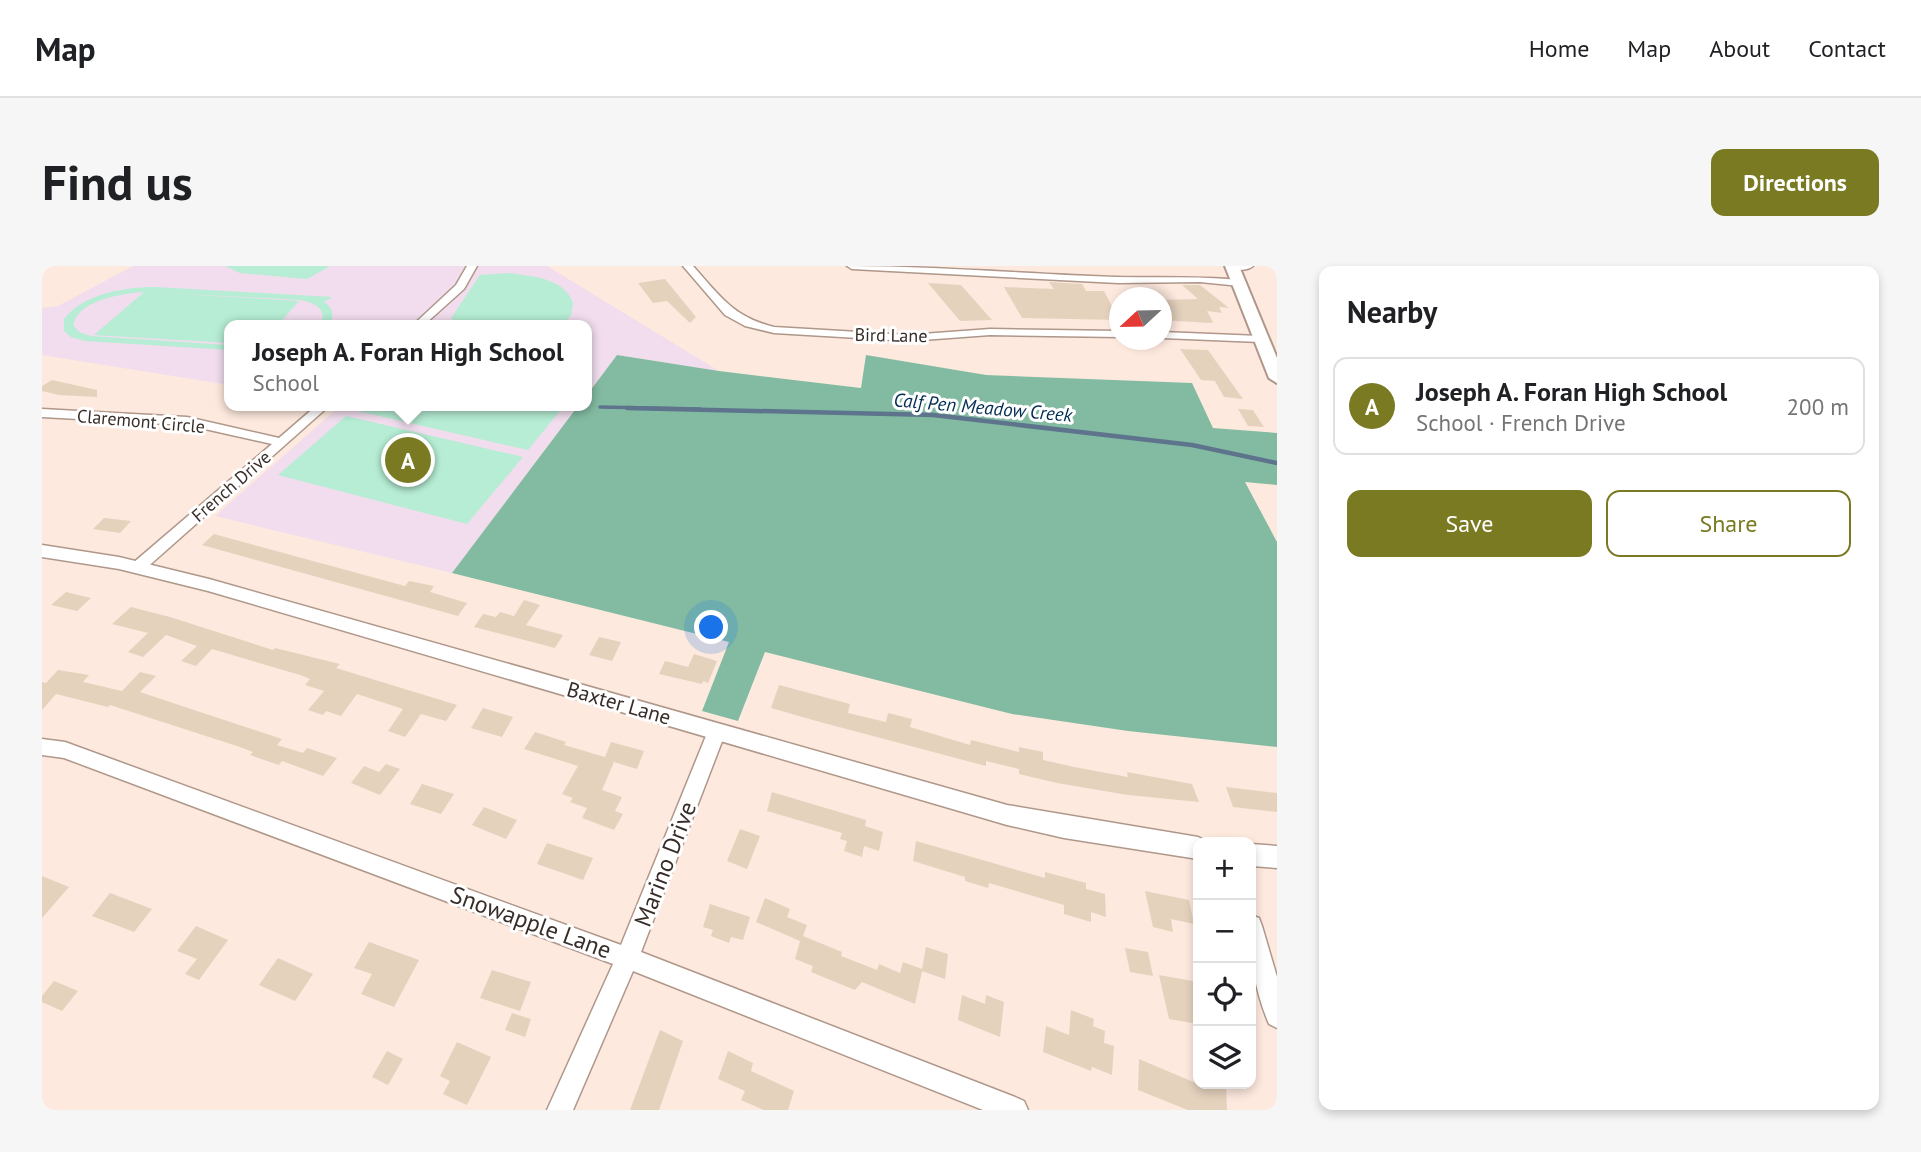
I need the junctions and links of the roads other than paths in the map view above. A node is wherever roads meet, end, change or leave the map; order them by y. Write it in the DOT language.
graph roads {
  1 [pos="472,266"];
  2 [pos="688,266"];
  3 [pos="852,266"];
  4 [pos="1100,266"];
  5 [pos="1232,266"];
  6 [pos="1248,266"];
  7 [pos="970,269"];
  8 [pos="1118,280"];
  9 [pos="1240,283"];
  10 [pos="424,320"];
  11 [pos="1109,334"];
  12 [pos="1172,335"];
  13 [pos="1260,339"];
  14 [pos="1277,378"];
  15 [pos="317,411"];
  16 [pos="42,413"];
  17 [pos="281,442"];
  18 [pos="42,551"];
  19 [pos="138,567"];
  20 [pos="717,732"];
  21 [pos="42,747"];
  22 [pos="1193,847"];
  23 [pos="1256,855"];
  24 [pos="1277,857"];
  25 [pos="1256,943"];
  26 [pos="627,958"];
  27 [pos="1277,1016"];
  28 [pos="560,1110"];
  29 [pos="1015,1110"];
  1 -- 10 [label="street"];
  2 -- 11 [label="street, Bird Lane"];
  3 -- 7 [label="street"];
  4 -- 8 [label="street"];
  5 -- 6 [label="street"];
  5 -- 9 [label="main road"];
  7 -- 8 [label="street"];
  8 -- 9 [label="street"];
  9 -- 13 [label="main road"];
  12 -- 13 [label="street"];
  13 -- 14 [label="main road"];
  15 -- 17 [label="street, French Drive"];
  16 -- 17 [label="street, Claremont Circle"];
  17 -- 19 [label="street, French Drive"];
  18 -- 19 [label="street, Baxter Lane"];
  19 -- 20 [label="street, Baxter Lane"];
  20 -- 22 [label="street, Baxter Lane"];
  20 -- 26 [label="street, Marino Drive"];
  21 -- 26 [label="street, Snowapple Lane"];
  23 -- 24 [label="street"];
  25 -- 27 [label="street"];
  26 -- 28 [label="street, Marino Drive"];
  26 -- 29 [label="street, Snowapple Lane"];
}
